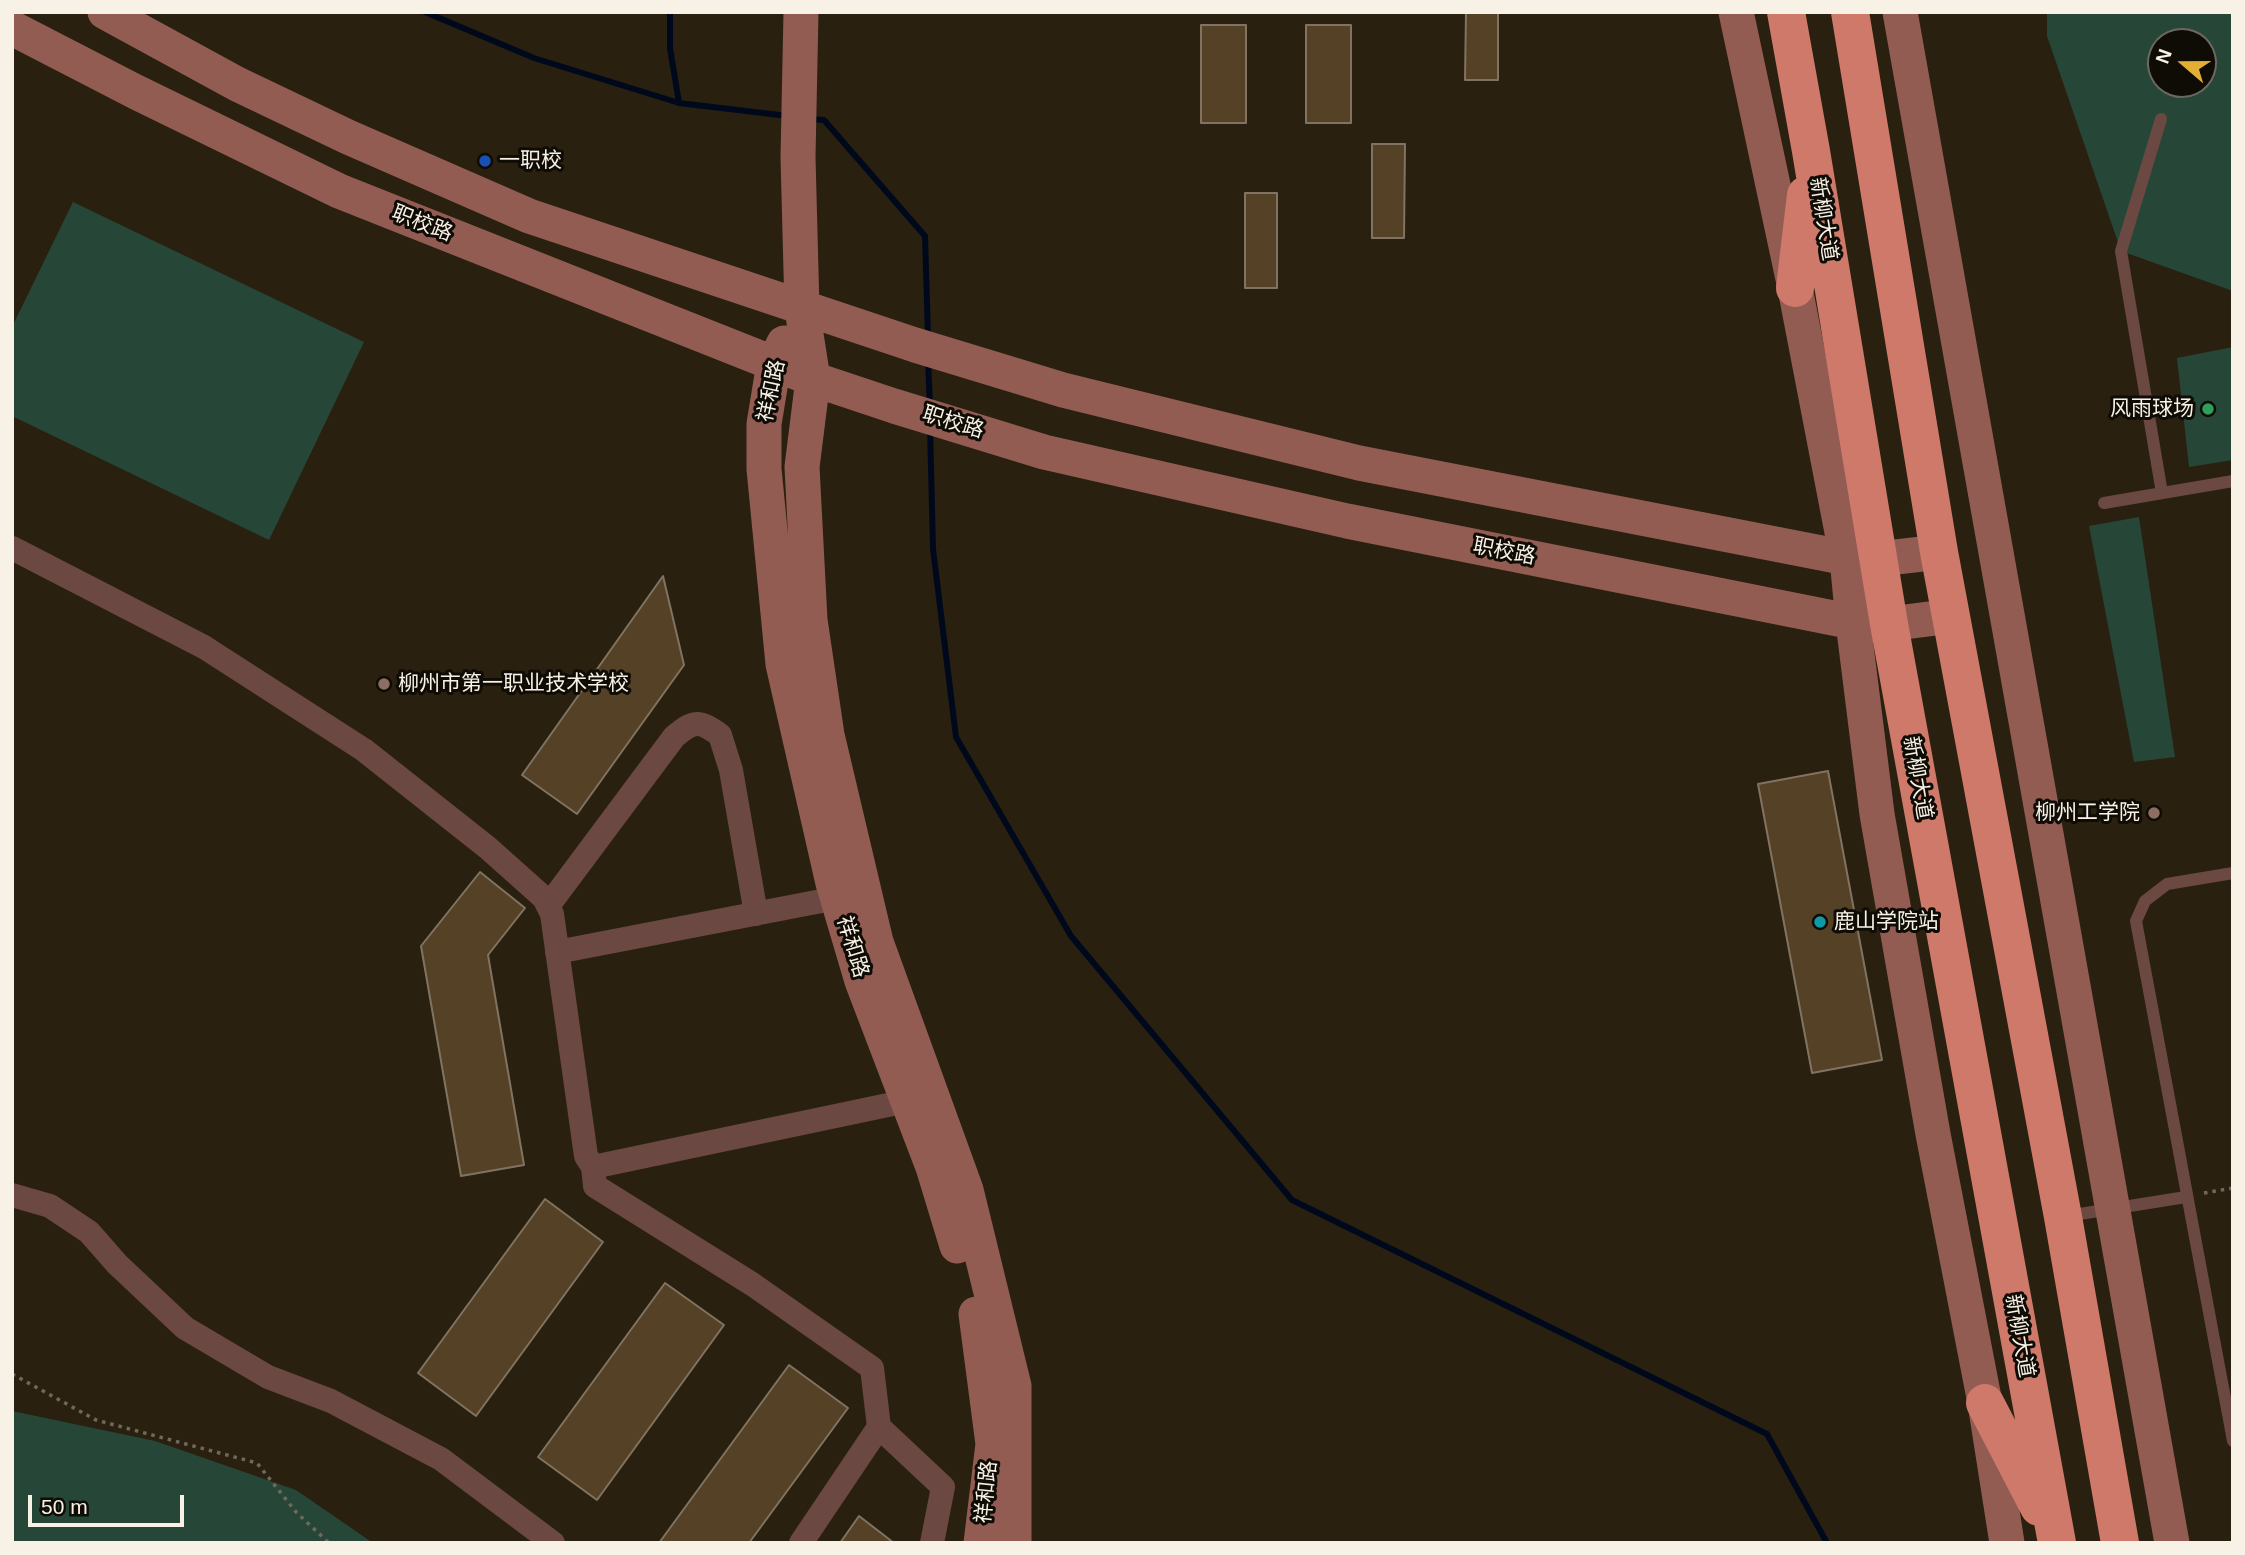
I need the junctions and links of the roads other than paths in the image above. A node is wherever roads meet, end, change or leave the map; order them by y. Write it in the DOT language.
graph roads {
  1 [pos="105,12"];
  2 [pos="801,12"];
  3 [pos="1737,12"];
  4 [pos="1786,12"];
  5 [pos="1850,12"];
  6 [pos="1900,12"];
  7 [pos="12,28"];
  8 [pos="2161,119"];
  9 [pos="1811,151"];
  10 [pos="1795,288"];
  11 [pos="802,309"];
  12 [pos="774,363"];
  13 [pos="813,379"];
  14 [pos="2233,481"];
  15 [pos="2162,493"];
  16 [pos="2104,503"];
  17 [pos="12,548"];
  18 [pos="1940,552"];
  19 [pos="1863,558"];
  20 [pos="1952,616"];
  21 [pos="1871,623"];
  22 [pos="2233,873"];
  23 [pos="837,898"];
  24 [pos="548,906"];
  25 [pos="756,915"];
  26 [pos="557,952"];
  27 [pos="907,1101"];
  28 [pos="593,1167"];
  29 [pos="12,1195"];
  30 [pos="2186,1196"];
  31 [pos="2113,1209"];
  32 [pos="2063,1217"];
  33 [pos="1985,1403"];
  34 [pos="879,1427"];
  35 [pos="2233,1441"];
  36 [pos="553,1543"];
  37 [pos="801,1543"];
  38 [pos="932,1543"];
  39 [pos="981,1543"];
  40 [pos="1014,1543"];
  41 [pos="2007,1543"];
  42 [pos="2057,1543"];
  43 [pos="2120,1543"];
  44 [pos="2172,1543"];
  1 -- 11 [label="main road"];
  2 -- 11 [label="main road"];
  3 -- 10 [label="main road"];
  4 -- 9 [label="highway, 新柳大道"];
  5 -- 18 [label="highway"];
  6 -- 31 [label="main road"];
  7 -- 12 [label="main road, 职校路"];
  8 -- 15 [label="lane"];
  9 -- 10 [label="highway"];
  9 -- 19 [label="highway, 新柳大道"];
  10 -- 19 [label="main road"];
  11 -- 12 [label="main road, 祥和路"];
  11 -- 13 [label="main road, 祥和路"];
  11 -- 19 [label="main road"];
  12 -- 13 [label="main road, 职校路"];
  12 -- 23 [label="main road, 祥和路"];
  13 -- 21 [label="main road, 职校路"];
  13 -- 40 [label="main road, 祥和路"];
  14 -- 15 [label="lane"];
  15 -- 16 [label="lane"];
  17 -- 24 [label="street"];
  18 -- 19 [label="main road"];
  18 -- 20 [label="highway"];
  19 -- 21 [label="highway, 新柳大道"];
  20 -- 21 [label="main road, 职校路"];
  20 -- 32 [label="highway"];
  21 -- 33 [label="main road"];
  21 -- 42 [label="highway, 新柳大道"];
  22 -- 30 [label="lane"];
  23 -- 25 [label="street"];
  23 -- 27 [label="main road, 祥和路"];
  24 -- 25 [label="street"];
  24 -- 26 [label="street"];
  25 -- 26 [label="street"];
  26 -- 28 [label="street"];
  27 -- 28 [label="street"];
  27 -- 39 [label="main road, 祥和路"];
  28 -- 34 [label="street"];
  29 -- 36 [label="street"];
  30 -- 31 [label="lane"];
  30 -- 35 [label="lane"];
  31 -- 32 [label="lane"];
  31 -- 44 [label="main road"];
  32 -- 43 [label="highway"];
  33 -- 41 [label="main road"];
  33 -- 42 [label="highway"];
  34 -- 37 [label="street"];
  34 -- 38 [label="street"];
}
